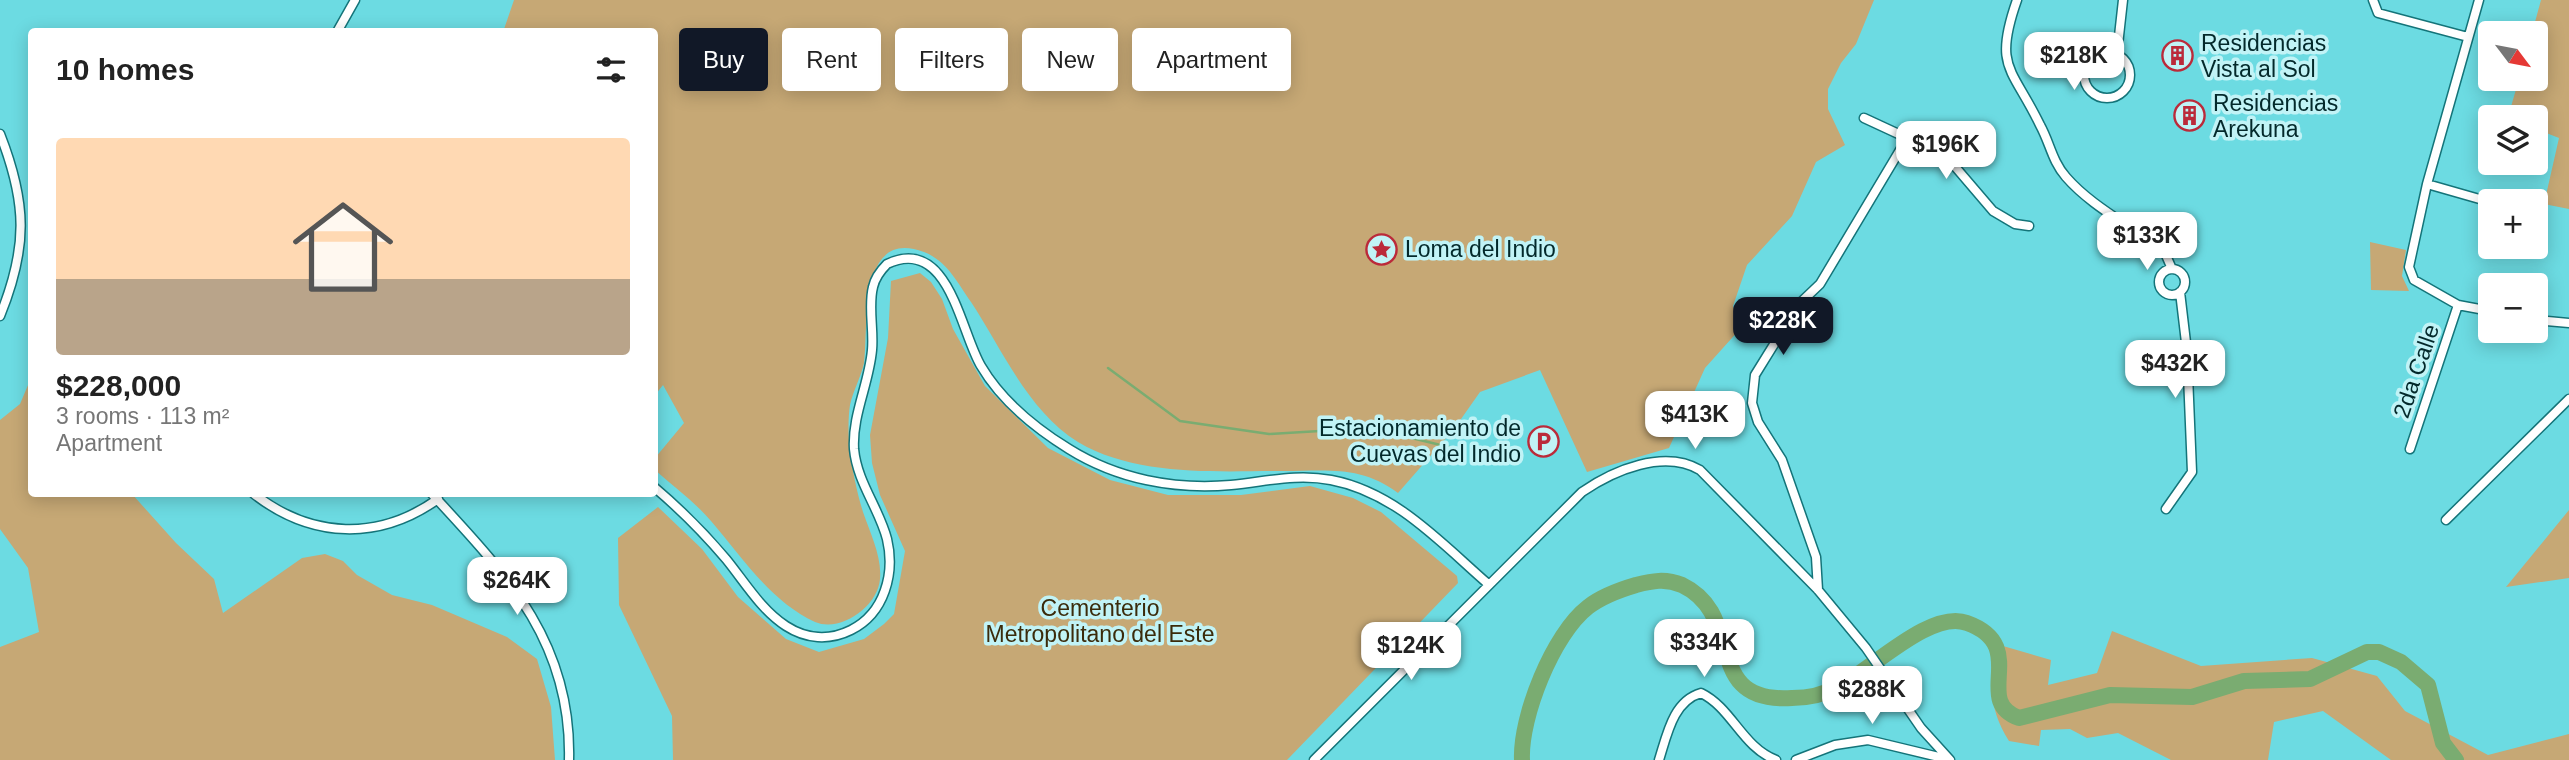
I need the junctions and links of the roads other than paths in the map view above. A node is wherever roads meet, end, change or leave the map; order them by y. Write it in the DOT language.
graph roads {
  1 [pos="355,0"];
  2 [pos="2017,0"];
  3 [pos="2123,0"];
  4 [pos="2373,0"];
  5 [pos="2479,0"];
  6 [pos="339,28"];
  7 [pos="2468,37"];
  8 [pos="2117,54"];
  9 [pos="1864,118"];
  10 [pos="0,134"];
  11 [pos="1906,140"];
  12 [pos="2427,184"];
  13 [pos="2478,199"];
  14 [pos="2029,226"];
  15 [pos="2172,269"];
  16 [pos="2180,292"];
  17 [pos="2458,305"];
  18 [pos="2478,309"];
  19 [pos="0,316"];
  20 [pos="2548,321"];
  21 [pos="2569,323"];
  22 [pos="2569,399"];
  23 [pos="2410,449"];
  24 [pos="658,491"];
  25 [pos="258,497"];
  26 [pos="434,497"];
  27 [pos="436,497"];
  28 [pos="2166,509"];
  29 [pos="2446,520"];
  30 [pos="1488,583"];
  31 [pos="1818,590"];
  32 [pos="569,760"];
  33 [pos="1314,760"];
  34 [pos="1660,760"];
  35 [pos="1776,760"];
  36 [pos="1796,760"];
  37 [pos="1950,760"];
  1 -- 6 [label="street"];
  2 -- 15 [label="street"];
  3 -- 8 [label="street"];
  4 -- 7 [label="street"];
  5 -- 7 [label="street"];
  7 -- 12 [label="street"];
  8 -- 8 [label="street"];
  9 -- 11 [label="street"];
  10 -- 19 [label="street"];
  11 -- 14 [label="street"];
  11 -- 31 [label="street"];
  12 -- 13 [label="street"];
  12 -- 17 [label="street"];
  15 -- 16 [label="street"];
  15 -- 16 [label="street"];
  16 -- 28 [label="street"];
  17 -- 18 [label="street"];
  17 -- 23 [label="street, 2da Calle"];
  20 -- 21 [label="street"];
  22 -- 29 [label="street"];
  24 -- 30 [label="street"];
  25 -- 26 [label="street"];
  27 -- 32 [label="street"];
  30 -- 31 [label="street"];
  30 -- 33 [label="street"];
  31 -- 37 [label="street"];
  34 -- 35 [label="street"];
  36 -- 37 [label="street"];
}
